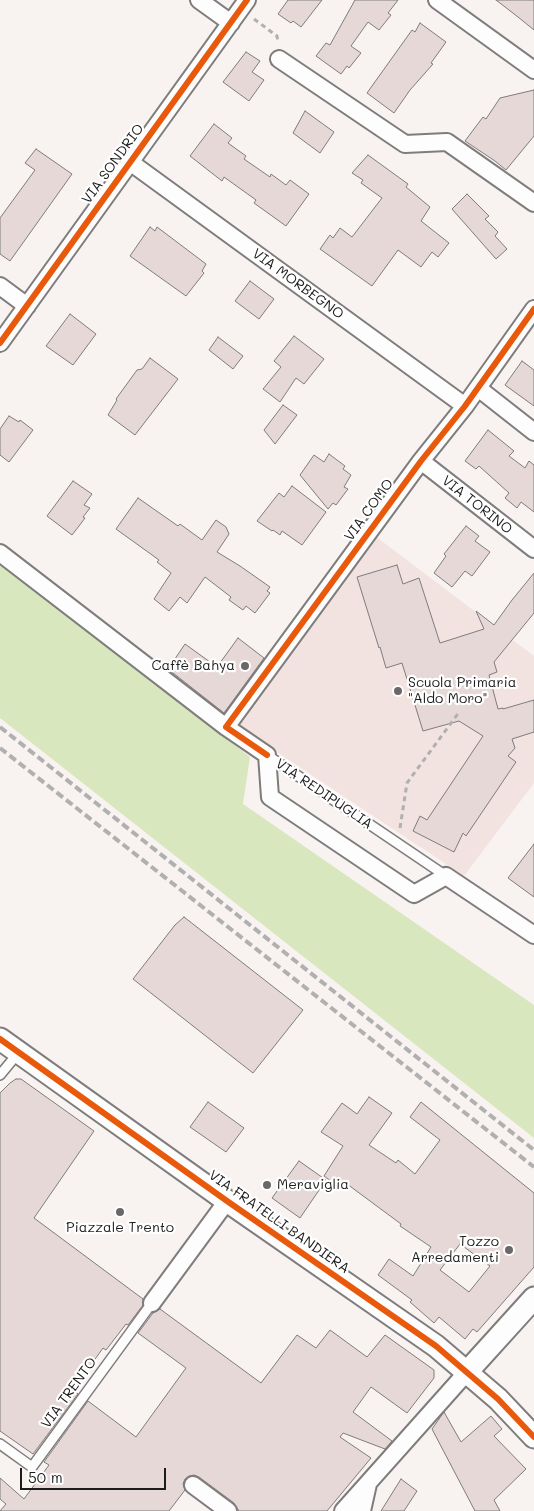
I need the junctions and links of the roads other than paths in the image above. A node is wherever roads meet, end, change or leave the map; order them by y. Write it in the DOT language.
graph roads {
  1 [pos="199,0"];
  2 [pos="437,0"];
  3 [pos="244,5"];
  4 [pos="231,23"];
  5 [pos="279,59"];
  6 [pos="534,70"];
  7 [pos="130,162"];
  8 [pos="534,203"];
  9 [pos="0,286"];
  10 [pos="27,306"];
  11 [pos="534,309"];
  12 [pos="0,343"];
  13 [pos="478,388"];
  14 [pos="465,406"];
  15 [pos="534,432"];
  16 [pos="420,462"];
  17 [pos="534,549"];
  18 [pos="0,553"];
  19 [pos="226,728"];
  20 [pos="267,755"];
  21 [pos="446,876"];
  22 [pos="534,935"];
  23 [pos="0,1039"];
  24 [pos="19,1052"];
  25 [pos="0,1075"];
  26 [pos="226,1201"];
  27 [pos="534,1298"];
  28 [pos="152,1303"];
  29 [pos="467,1372"];
  30 [pos="534,1437"];
  31 [pos="0,1444"];
  32 [pos="368,1482"];
  33 [pos="192,1485"];
  34 [pos="228,1511"];
  35 [pos="343,1511"];
  36 [pos="362,1511"];
  1 -- 4 [label="street"];
  2 -- 6 [label="street"];
  3 -- 4 [label="street, VIA SONDRIO"];
  4 -- 7 [label="street, VIA SONDRIO"];
  5 -- 8 [label="street"];
  7 -- 10 [label="street, VIA SONDRIO"];
  7 -- 14 [label="street, VIA MORBEGNO"];
  9 -- 10 [label="street"];
  10 -- 12 [label="street, VIA SONDRIO"];
  11 -- 13 [label="street, VIA COMO"];
  13 -- 14 [label="street, VIA COMO"];
  13 -- 15 [label="street"];
  14 -- 16 [label="street, VIA COMO"];
  16 -- 17 [label="street, VIA TORINO"];
  16 -- 19 [label="street, VIA COMO"];
  18 -- 19 [label="street, VIA REDIPUGLIA"];
  19 -- 20 [label="street, VIA REDIPUGLIA"];
  20 -- 21 [label="lane, VIA REDIPUGLIA"];
  20 -- 21 [label="street"];
  21 -- 22 [label="street, VIA REDIPUGLIA"];
  23 -- 24 [label="street, VIA FRATELLI BANDIERA"];
  24 -- 25 [label="lane"];
  24 -- 26 [label="street, VIA FRATELLI BANDIERA"];
  26 -- 28 [label="street"];
  26 -- 29 [label="street, VIA FRATELLI BANDIERA"];
  27 -- 29 [label="street"];
  28 -- 31 [label="lane, VIA TRENTO"];
  29 -- 30 [label="street, VIA FRATELLI BANDIERA"];
  29 -- 32 [label="street"];
  32 -- 35 [label="street"];
  32 -- 36 [label="street"];
  33 -- 34 [label="street"];
}
